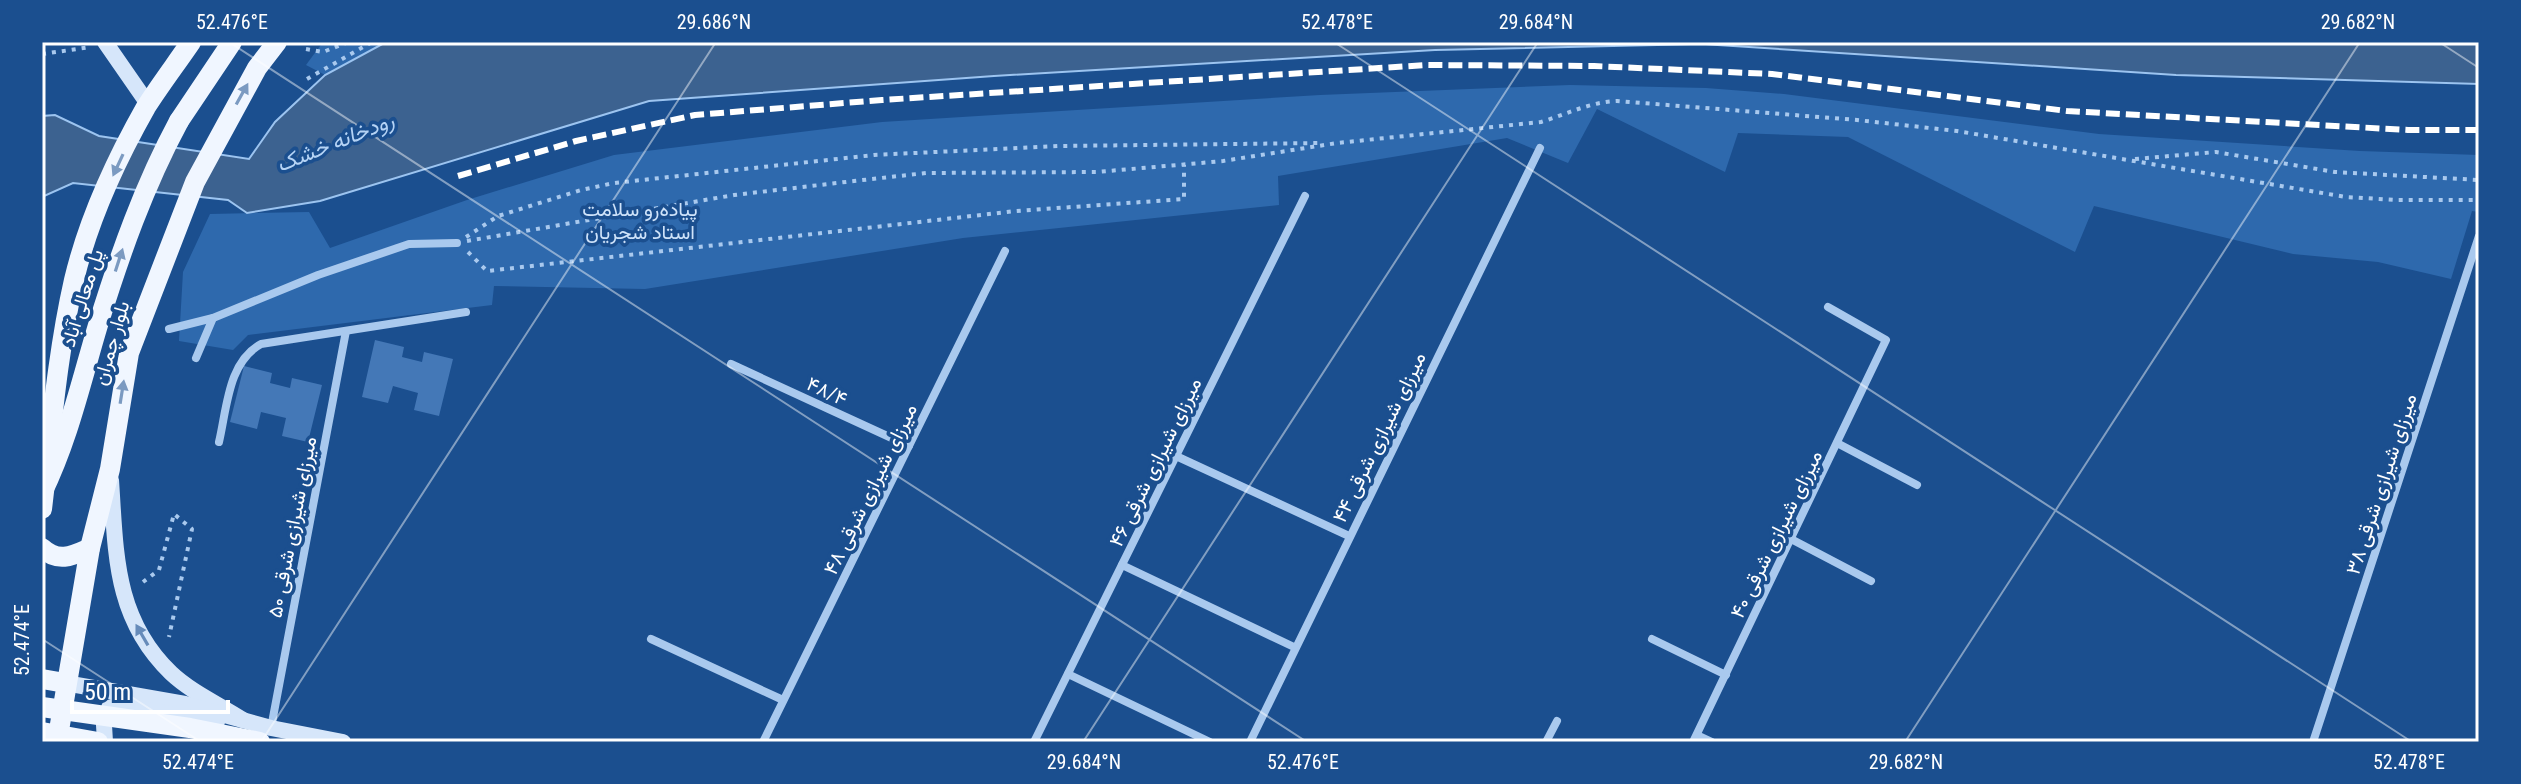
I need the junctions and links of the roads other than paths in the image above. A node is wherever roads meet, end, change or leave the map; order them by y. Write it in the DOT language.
graph roads {
  1 [pos="191,42"];
  2 [pos="232,42"];
  3 [pos="277,42"];
  4 [pos="105,44"];
  5 [pos="148,104"];
  6 [pos="1540,148"];
  7 [pos="1305,196"];
  8 [pos="2479,236"];
  9 [pos="457,243"];
  10 [pos="1005,251"];
  11 [pos="1828,307"];
  12 [pos="466,312"];
  13 [pos="213,318"];
  14 [pos="169,329"];
  15 [pos="346,331"];
  16 [pos="60,358"];
  17 [pos="196,358"];
  18 [pos="731,364"];
  19 [pos="42,418"];
  20 [pos="219,442"];
  21 [pos="1837,443"];
  22 [pos="909,446"];
  23 [pos="1176,456"];
  24 [pos="110,469"];
  25 [pos="1917,485"];
  26 [pos="42,493"];
  27 [pos="42,509"];
  28 [pos="1349,536"];
  29 [pos="1791,539"];
  30 [pos="42,548"];
  31 [pos="90,548"];
  32 [pos="1122,565"];
  33 [pos="1871,581"];
  34 [pos="651,639"];
  35 [pos="1652,639"];
  36 [pos="1294,647"];
  37 [pos="1068,674"];
  38 [pos="1726,675"];
  39 [pos="42,679"];
  40 [pos="65,683"];
  41 [pos="783,700"];
  42 [pos="42,707"];
  43 [pos="243,720"];
  44 [pos="1557,721"];
  45 [pos="42,732"];
  46 [pos="265,735"];
  47 [pos="1695,739"];
  48 [pos="57,742"];
  49 [pos="98,742"];
  50 [pos="105,742"];
  51 [pos="343,742"];
  52 [pos="763,742"];
  53 [pos="1034,742"];
  54 [pos="1210,742"];
  55 [pos="1250,742"];
  56 [pos="1546,742"];
  57 [pos="1712,742"];
  58 [pos="2313,742"];
  1 -- 5 [label="main road"];
  26 -- 2 [label="main road, پل معالی آباد, one-way, bridge"];
  24 -- 3 [label="main road, بلوار چمران, one-way"];
  4 -- 5 [label="main road"];
  5 -- 16 [label="main road, one-way"];
  6 -- 28 [label="street, ۴۴ میرزای شیرازی شرقی"];
  7 -- 23 [label="street, ۴۶ میرزای شیرازی شرقی"];
  8 -- 58 [label="street, ۳۸ میرزای شیرازی شرقی"];
  9 -- 13 [label="street"];
  10 -- 22 [label="street, ۴۸ میرزای شیرازی شرقی"];
  11 -- 21 [label="street, ۴۰ میرزای شیرازی شرقی"];
  12 -- 15 [label="street"];
  13 -- 14 [label="street"];
  13 -- 17 [label="street"];
  15 -- 20 [label="street"];
  15 -- 46 [label="street, ۵۰ میرزای شیرازی شرقی"];
  16 -- 19 [label="main road"];
  16 -- 27 [label="main road"];
  18 -- 22 [label="street, ۴۸/۴"];
  21 -- 25 [label="street"];
  21 -- 29 [label="street, ۴۰ میرزای شیرازی شرقی"];
  22 -- 41 [label="street, ۴۸ میرزای شیرازی شرقی"];
  23 -- 28 [label="street"];
  23 -- 32 [label="street, ۴۶ میرزای شیرازی شرقی"];
  24 -- 31 [label="main road, بلوار چمران"];
  43 -- 24 [label="main road, one-way"];
  28 -- 36 [label="street, ۴۴ میرزای شیرازی شرقی"];
  29 -- 33 [label="street"];
  29 -- 38 [label="street, ۴۰ میرزای شیرازی شرقی"];
  30 -- 31 [label="main road"];
  31 -- 40 [label="main road, بلوار چمران"];
  32 -- 36 [label="street"];
  32 -- 37 [label="street, ۴۶ میرزای شیرازی شرقی"];
  34 -- 41 [label="street"];
  35 -- 38 [label="street"];
  36 -- 55 [label="street, ۴۴ میرزای شیرازی شرقی"];
  37 -- 53 [label="street, ۴۶ میرزای شیرازی شرقی"];
  37 -- 54 [label="street"];
  38 -- 47 [label="street, ۴۰ میرزای شیرازی شرقی"];
  39 -- 40 [label="main road"];
  40 -- 43 [label="main road"];
  40 -- 48 [label="main road, بلوار چمران"];
  41 -- 52 [label="street, ۴۸ میرزای شیرازی شرقی"];
  42 -- 46 [label="main road, bridge"];
  43 -- 46 [label="main road"];
  43 -- 50 [label="main road"];
  44 -- 56 [label="street"];
  45 -- 49 [label="main road, bridge"];
  46 -- 51 [label="main road"];
  47 -- 57 [label="street"];
}
